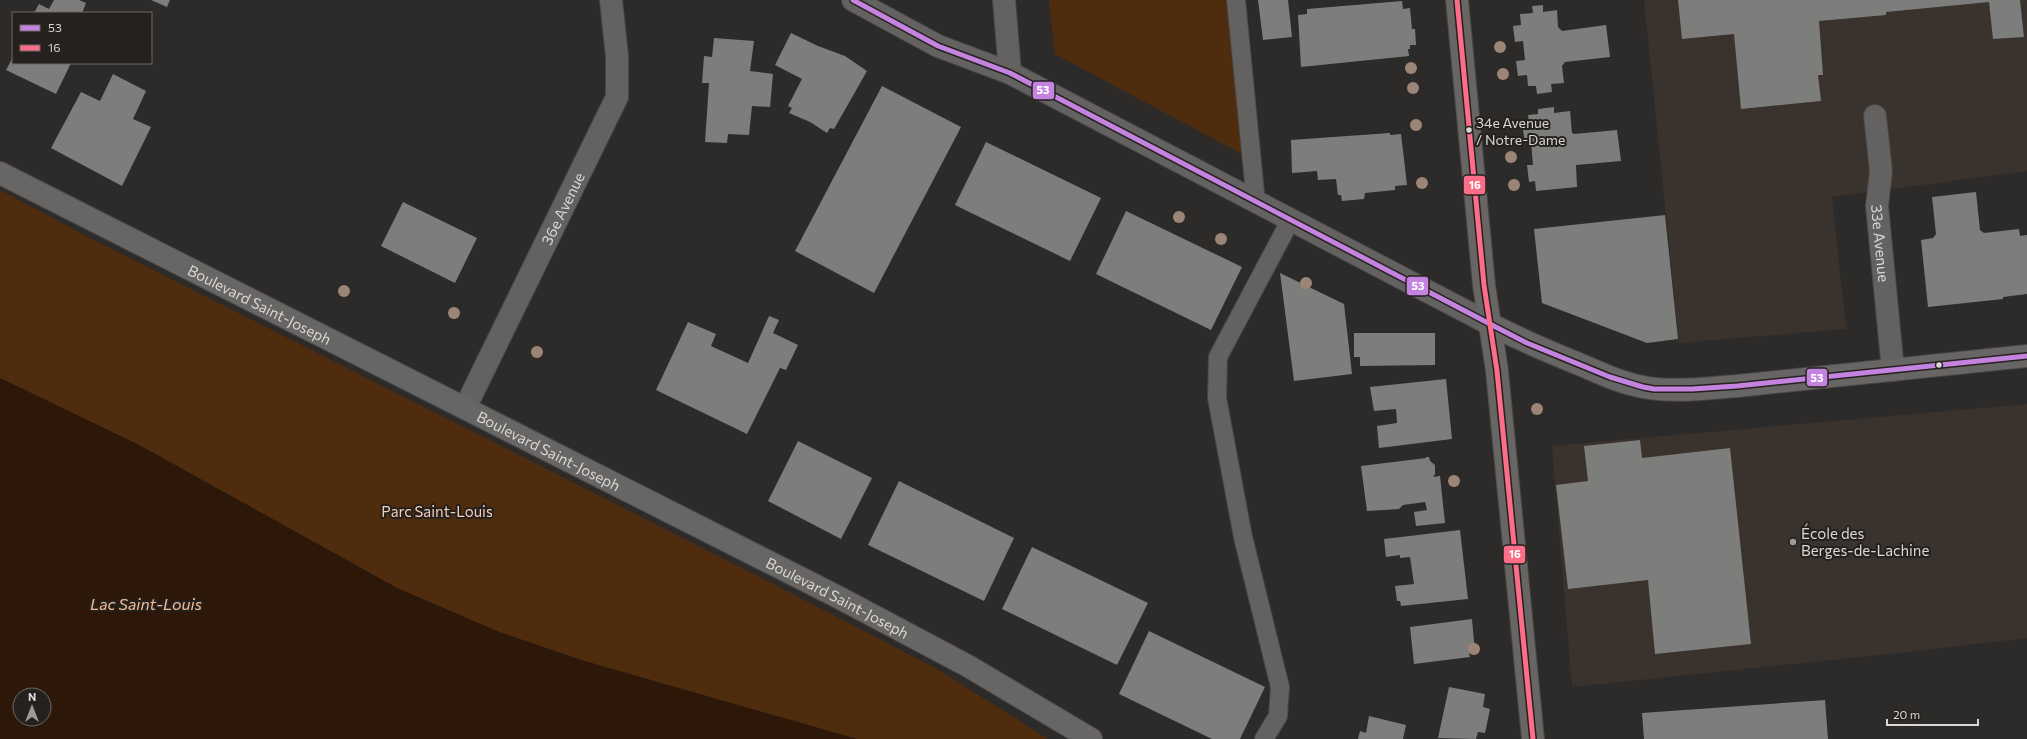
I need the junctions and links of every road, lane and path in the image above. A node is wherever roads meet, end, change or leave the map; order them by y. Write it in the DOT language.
graph roads {
  1 [pos="611,0"];
  2 [pos="853,0"];
  3 [pos="1004,0"];
  4 [pos="1236,0"];
  5 [pos="1457,0"];
  6 [pos="1010,73"];
  7 [pos="1875,116"];
  8 [pos="0,173"];
  9 [pos="1256,203"];
  10 [pos="1290,221"];
  11 [pos="1490,324"];
  12 [pos="2027,356"];
  13 [pos="1893,370"];
  14 [pos="465,408"];
  15 [pos="1091,739"];
  16 [pos="1264,739"];
  17 [pos="1534,739"];
  1 -- 14 [label="street, 36e Avenue"];
  2 -- 6 [label="street"];
  3 -- 6 [label="street"];
  4 -- 9 [label="lane"];
  5 -- 11 [label="street"];
  6 -- 9 [label="street"];
  7 -- 13 [label="street, 33e Avenue"];
  8 -- 14 [label="street, Boulevard Saint-Joseph"];
  9 -- 10 [label="street"];
  10 -- 11 [label="street"];
  10 -- 16 [label="lane"];
  11 -- 13 [label="street"];
  11 -- 17 [label="street"];
  12 -- 13 [label="street"];
  14 -- 15 [label="street, Boulevard Saint-Joseph"];
}
